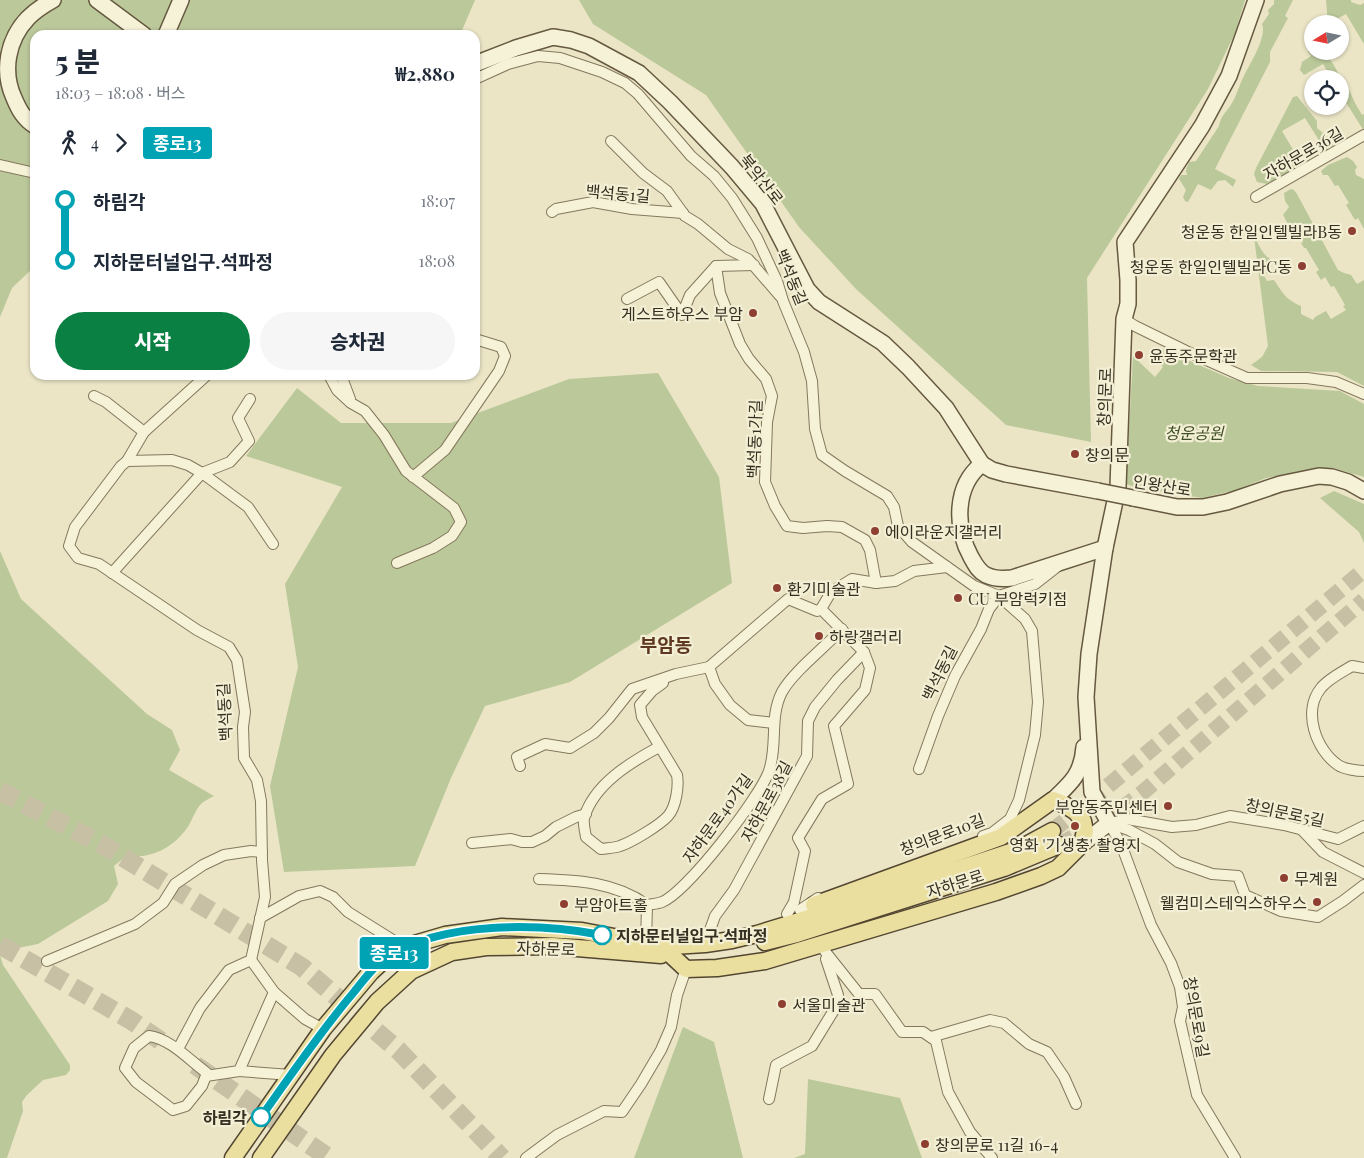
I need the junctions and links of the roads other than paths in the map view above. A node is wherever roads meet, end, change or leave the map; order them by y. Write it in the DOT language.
graph roads {
  1 [pos="53,0"];
  2 [pos="97,0"];
  3 [pos="1256,0"];
  4 [pos="180,2"];
  5 [pos="137,30"];
  6 [pos="168,30"];
  7 [pos="480,62"];
  8 [pos="480,77"];
  9 [pos="30,121"];
  10 [pos="1364,136"];
  11 [pos="611,141"];
  12 [pos="0,166"];
  13 [pos="30,172"];
  14 [pos="1256,198"];
  15 [pos="552,212"];
  16 [pos="683,213"];
  17 [pos="754,265"];
  18 [pos="716,266"];
  19 [pos="627,299"];
  20 [pos="783,301"];
  21 [pos="1124,319"];
  22 [pos="480,341"];
  23 [pos="201,380"];
  24 [pos="332,380"];
  25 [pos="343,380"];
  26 [pos="1364,394"];
  27 [pos="94,396"];
  28 [pos="250,399"];
  29 [pos="351,403"];
  30 [pos="144,432"];
  31 [pos="127,461"];
  32 [pos="982,464"];
  33 [pos="202,473"];
  34 [pos="413,477"];
  35 [pos="1364,491"];
  36 [pos="273,544"];
  37 [pos="1105,548"];
  38 [pos="397,562"];
  39 [pos="1062,562"];
  40 [pos="947,567"];
  41 [pos="112,573"];
  42 [pos="876,583"];
  43 [pos="999,596"];
  44 [pos="820,608"];
  45 [pos="842,629"];
  46 [pos="864,652"];
  47 [pos="709,667"];
  48 [pos="1364,668"];
  49 [pos="676,674"];
  50 [pos="774,723"];
  51 [pos="1089,737"];
  52 [pos="659,747"];
  53 [pos="520,766"];
  54 [pos="919,769"];
  55 [pos="1364,771"];
  56 [pos="1053,800"];
  57 [pos="586,814"];
  58 [pos="1109,823"];
  59 [pos="1364,826"];
  60 [pos="1302,830"];
  61 [pos="472,843"];
  62 [pos="1082,844"];
  63 [pos="262,852"];
  64 [pos="1364,873"];
  65 [pos="539,879"];
  66 [pos="1364,884"];
  67 [pos="647,905"];
  68 [pos="794,912"];
  69 [pos="260,918"];
  70 [pos="732,940"];
  71 [pos="646,943"];
  72 [pos="706,944"];
  73 [pos="404,947"];
  74 [pos="822,948"];
  75 [pos="671,955"];
  76 [pos="250,960"];
  77 [pos="48,961"];
  78 [pos="686,969"];
  79 [pos="274,992"];
  80 [pos="323,1029"];
  81 [pos="931,1038"];
  82 [pos="178,1050"];
  83 [pos="240,1071"];
  84 [pos="291,1075"];
  85 [pos="206,1076"];
  86 [pos="769,1099"];
  87 [pos="1076,1104"];
  88 [pos="233,1158"];
  89 [pos="261,1158"];
  90 [pos="526,1158"];
  91 [pos="992,1158"];
  92 [pos="1235,1158"];
  1 -- 9 [label="street"];
  2 -- 5 [label="street"];
  3 -- 21 [label="street, 창의문로"];
  4 -- 6 [label="street"];
  7 -- 32 [label="street, 북악산로"];
  8 -- 20 [label="street, 백석동길"];
  10 -- 14 [label="street, 자하문로36길"];
  11 -- 16 [label="street, 백석동1길"];
  12 -- 13 [label="street"];
  15 -- 16 [label="street, 백석동1길"];
  16 -- 17 [label="street, 백석동1길"];
  17 -- 18 [label="street"];
  17 -- 20 [label="street, 백석동1길"];
  18 -- 19 [label="street"];
  18 -- 42 [label="street, 백석동1가길"];
  20 -- 40 [label="street, 백석동길"];
  21 -- 26 [label="street"];
  21 -- 37 [label="street, 창의문로"];
  22 -- 34 [label="street"];
  23 -- 30 [label="street, 백석동길"];
  24 -- 29 [label="street"];
  25 -- 29 [label="street"];
  27 -- 30 [label="street"];
  28 -- 33 [label="street"];
  29 -- 34 [label="street"];
  30 -- 31 [label="street, 백석동길"];
  31 -- 33 [label="street"];
  31 -- 41 [label="street, 백석동길"];
  32 -- 35 [label="street, 인왕산로, bridge"];
  32 -- 39 [label="street"];
  33 -- 36 [label="street"];
  33 -- 41 [label="street"];
  34 -- 38 [label="street"];
  37 -- 39 [label="street"];
  37 -- 51 [label="street, 창의문로"];
  39 -- 43 [label="street"];
  40 -- 42 [label="street"];
  40 -- 43 [label="street, 백석동길"];
  41 -- 63 [label="street, 백석동길"];
  42 -- 44 [label="street"];
  43 -- 54 [label="street, 백석동길"];
  43 -- 68 [label="street, 창의문로10길"];
  44 -- 45 [label="street"];
  44 -- 47 [label="street"];
  45 -- 46 [label="street"];
  45 -- 50 [label="street, 자하문로40가길"];
  46 -- 68 [label="street"];
  46 -- 72 [label="street, 자하문로38길"];
  47 -- 49 [label="street"];
  47 -- 50 [label="street"];
  48 -- 55 [label="street"];
  49 -- 52 [label="street"];
  49 -- 53 [label="street"];
  50 -- 67 [label="street, 자하문로40가길"];
  51 -- 56 [label="street"];
  51 -- 58 [label="street, 창의문로"];
  52 -- 57 [label="street"];
  52 -- 57 [label="street"];
  56 -- 62 [label="main road"];
  56 -- 68 [label="main road"];
  57 -- 61 [label="street"];
  58 -- 60 [label="street, 창의문로5길"];
  58 -- 62 [label="street"];
  58 -- 66 [label="street"];
  58 -- 92 [label="street, 창의문로9길"];
  59 -- 60 [label="street, 창의문로5길"];
  60 -- 64 [label="street"];
  62 -- 74 [label="main road"];
  63 -- 69 [label="street, 백석동길"];
  63 -- 77 [label="street"];
  65 -- 67 [label="street"];
  67 -- 71 [label="street"];
  68 -- 70 [label="main road"];
  69 -- 73 [label="street"];
  69 -- 76 [label="street, 백석동길"];
  70 -- 72 [label="main road, 자하문로"];
  70 -- 75 [label="main road, 자하문로"];
  71 -- 72 [label="main road, 자하문로"];
  71 -- 73 [label="main road, 자하문로"];
  73 -- 80 [label="main road, 자하문로"];
  74 -- 78 [label="main road"];
  74 -- 81 [label="street"];
  74 -- 86 [label="street"];
  75 -- 78 [label="main road"];
  75 -- 89 [label="main road, 자하문로"];
  76 -- 79 [label="street"];
  76 -- 82 [label="street"];
  78 -- 90 [label="street"];
  79 -- 80 [label="street"];
  79 -- 83 [label="street"];
  80 -- 84 [label="main road, 자하문로"];
  81 -- 87 [label="street"];
  81 -- 91 [label="street"];
  82 -- 85 [label="street"];
  82 -- 85 [label="street"];
  83 -- 84 [label="street"];
  83 -- 85 [label="street"];
  84 -- 88 [label="main road, 자하문로"];
}
